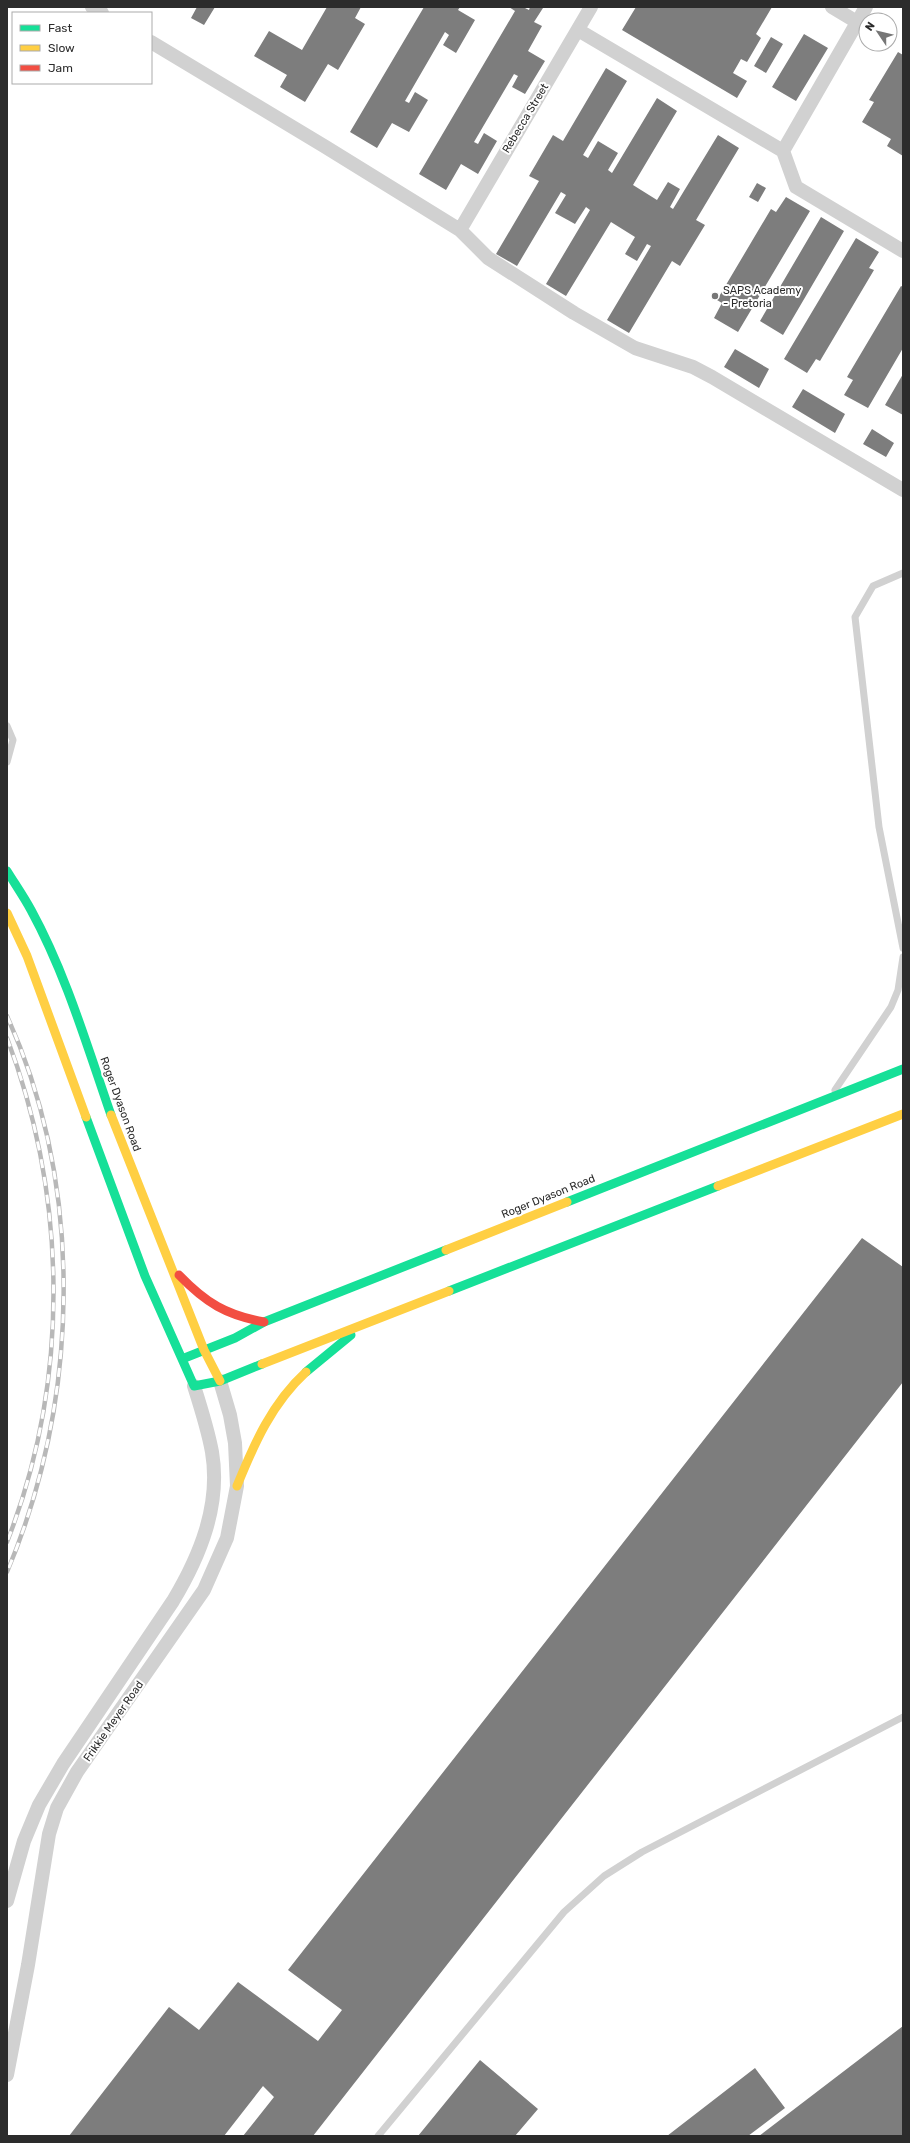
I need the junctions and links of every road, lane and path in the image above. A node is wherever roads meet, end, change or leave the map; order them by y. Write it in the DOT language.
graph roads {
  1 [pos="591,7"];
  2 [pos="832,7"];
  3 [pos="866,7"];
  4 [pos="857,22"];
  5 [pos="578,30"];
  6 [pos="152,43"];
  7 [pos="783,150"];
  8 [pos="460,230"];
  9 [pos="903,251"];
  10 [pos="903,490"];
  11 [pos="903,573"];
  12 [pos="7,726"];
  13 [pos="7,762"];
  14 [pos="7,871"];
  15 [pos="7,913"];
  16 [pos="903,948"];
  17 [pos="903,957"];
  18 [pos="900,989"];
  19 [pos="903,1069"];
  20 [pos="831,1097"];
  21 [pos="903,1114"];
  22 [pos="172,1268"];
  23 [pos="264,1322"];
  24 [pos="361,1325"];
  25 [pos="204,1350"];
  26 [pos="182,1359"];
  27 [pos="220,1380"];
  28 [pos="194,1386"];
  29 [pos="237,1486"];
  30 [pos="903,1718"];
  31 [pos="7,1901"];
  32 [pos="7,2075"];
  33 [pos="378,2136"];
  1 -- 5 [label="street, Rebecca Street"];
  2 -- 4 [label="street"];
  3 -- 4 [label="street"];
  4 -- 7 [label="street"];
  5 -- 7 [label="street"];
  5 -- 8 [label="street, Rebecca Street"];
  6 -- 8 [label="street"];
  7 -- 9 [label="street"];
  8 -- 10 [label="street"];
  11 -- 16 [label="lane"];
  12 -- 13 [label="lane"];
  14 -- 22 [label="main road, Roger Dyason Road"];
  15 -- 26 [label="main road"];
  17 -- 18 [label="lane"];
  18 -- 20 [label="lane"];
  19 -- 20 [label="main road, Roger Dyason Road"];
  20 -- 23 [label="main road, Roger Dyason Road"];
  21 -- 24 [label="main road"];
  22 -- 23 [label="main road"];
  22 -- 25 [label="main road, Roger Dyason Road"];
  23 -- 25 [label="main road, Roger Dyason Road"];
  24 -- 27 [label="main road"];
  24 -- 29 [label="main road"];
  25 -- 26 [label="main road, Roger Dyason Road"];
  25 -- 27 [label="main road, Roger Dyason Road"];
  26 -- 28 [label="main road"];
  27 -- 28 [label="main road"];
  27 -- 29 [label="street, Frikkie Meyer Road"];
  28 -- 31 [label="street, Frikkie Meyer Road"];
  29 -- 32 [label="street, Frikkie Meyer Road"];
  30 -- 33 [label="lane"];
}
